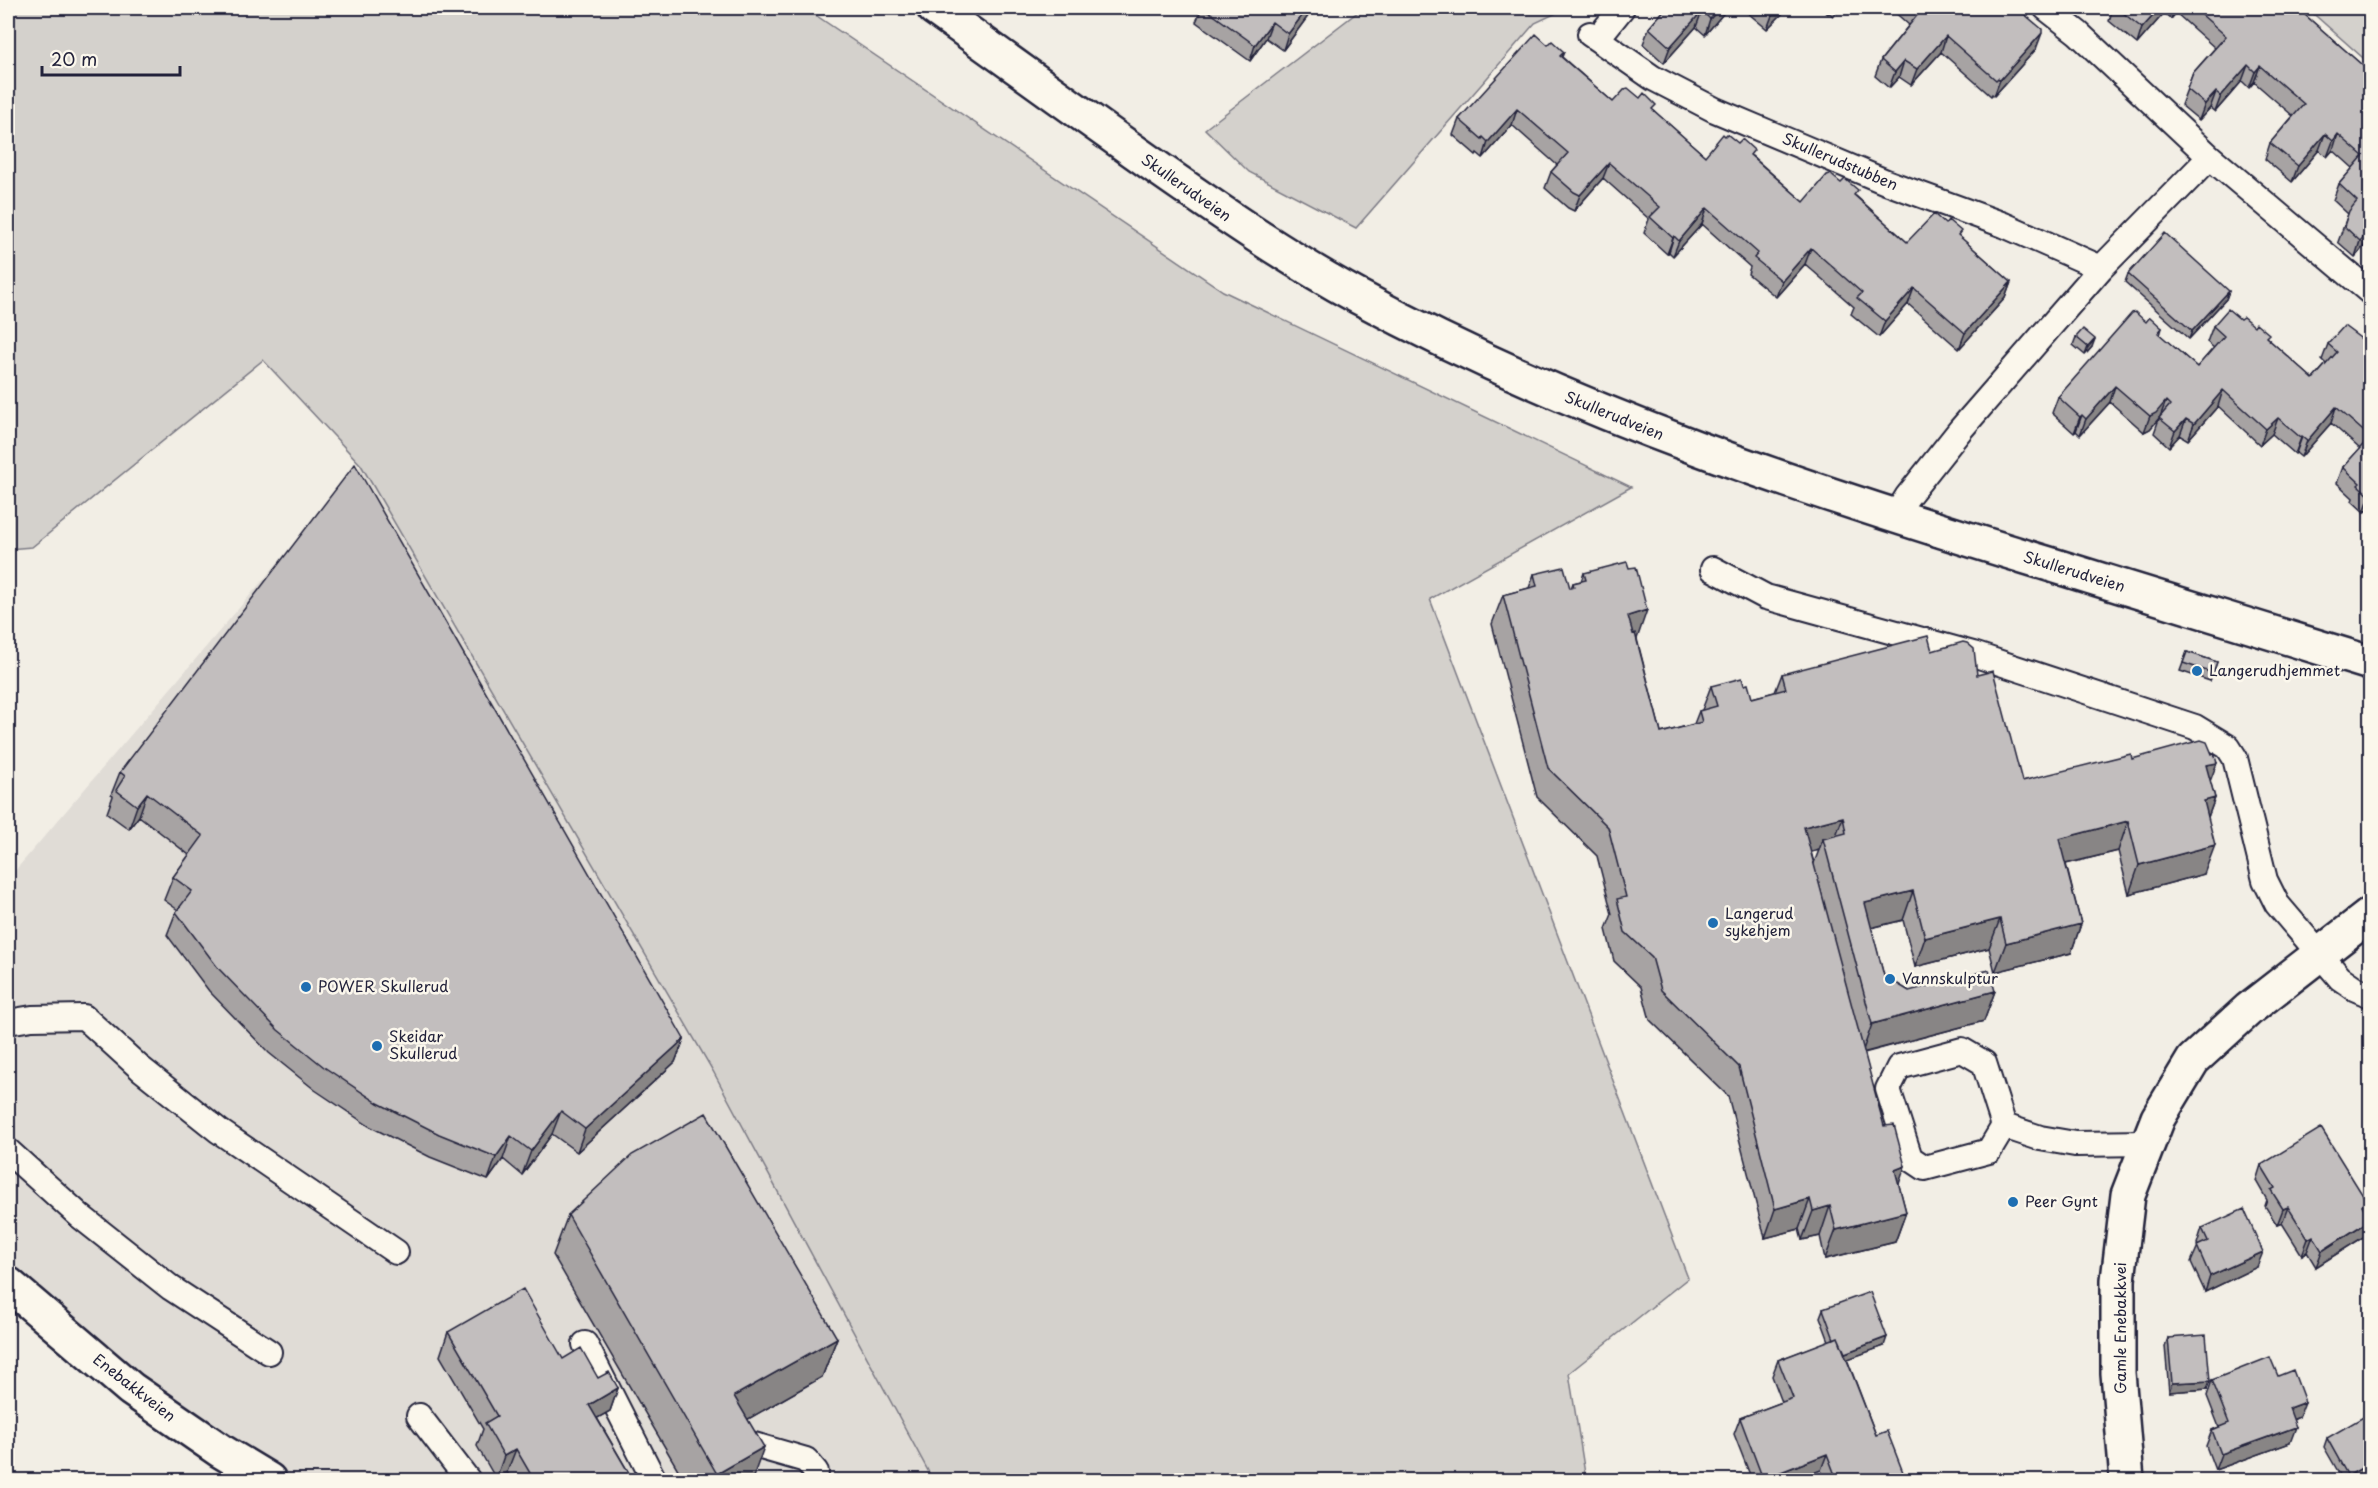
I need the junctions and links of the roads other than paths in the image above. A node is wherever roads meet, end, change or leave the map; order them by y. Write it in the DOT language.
graph roads {
  1 [pos="934,8"];
  2 [pos="1622,8"];
  3 [pos="2046,8"];
  4 [pos="2210,157"];
  5 [pos="2101,268"];
  6 [pos="2370,292"];
  7 [pos="1894,518"];
  8 [pos="1713,568"];
  9 [pos="2370,663"];
  10 [pos="2370,915"];
  11 [pos="2320,954"];
  12 [pos="2370,995"];
  13 [pos="8,1022"];
  14 [pos="2004,1126"];
  15 [pos="2147,1143"];
  16 [pos="8,1151"];
  17 [pos="396,1252"];
  18 [pos="8,1284"];
  19 [pos="585,1344"];
  20 [pos="269,1352"];
  21 [pos="419,1416"];
  22 [pos="733,1439"];
  23 [pos="269,1480"];
  24 [pos="468,1480"];
  25 [pos="654,1480"];
  26 [pos="815,1480"];
  27 [pos="2127,1480"];
  1 -- 7 [label="main road, Skullerudveien"];
  2 -- 5 [label="lane, Skullerudstubben"];
  3 -- 4 [label="lane"];
  4 -- 5 [label="lane"];
  4 -- 6 [label="lane"];
  5 -- 7 [label="lane"];
  7 -- 9 [label="main road, Skullerudveien"];
  8 -- 11 [label="lane"];
  10 -- 11 [label="main road, Gamle Enebakkvei"];
  11 -- 12 [label="lane"];
  11 -- 15 [label="main road, Gamle Enebakkvei"];
  13 -- 17 [label="lane"];
  14 -- 14 [label="lane"];
  14 -- 15 [label="lane"];
  15 -- 27 [label="main road, Gamle Enebakkvei"];
  16 -- 20 [label="lane"];
  18 -- 23 [label="main road, Enebakkveien"];
  19 -- 25 [label="lane"];
  21 -- 24 [label="lane"];
  22 -- 26 [label="lane"];
}
